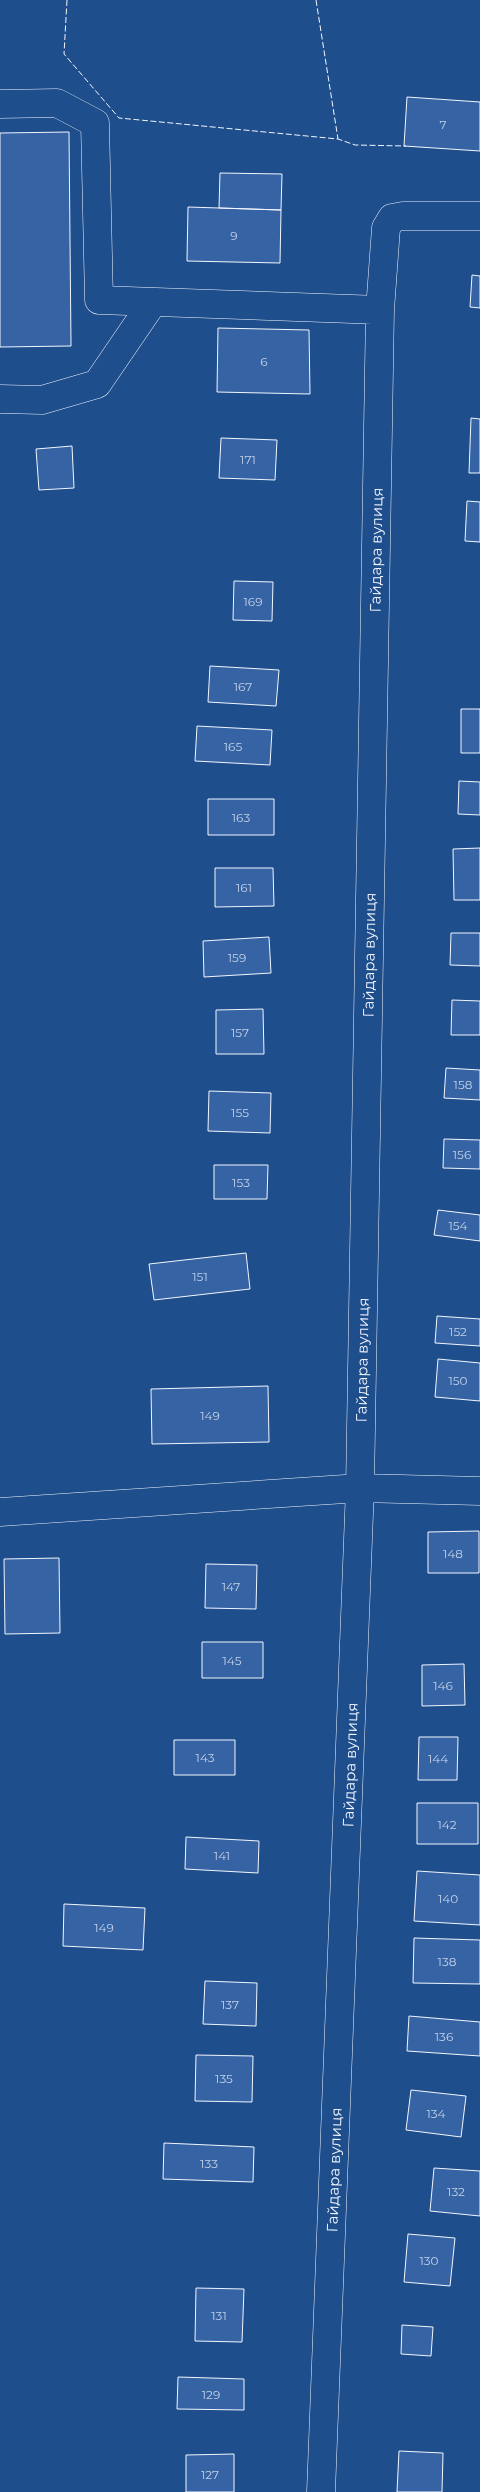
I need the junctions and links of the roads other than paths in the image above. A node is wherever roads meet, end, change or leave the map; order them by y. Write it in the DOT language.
graph roads {
  1 [pos="0,104"];
  2 [pos="480,216"];
  3 [pos="153,302"];
  4 [pos="380,310"];
  5 [pos="0,399"];
  6 [pos="360,1488"];
  7 [pos="480,1492"];
  8 [pos="0,1512"];
  9 [pos="321,2492"];
  1 -- 3 [label="street"];
  2 -- 4 [label="street, Гайдара вулиця"];
  3 -- 4 [label="street"];
  3 -- 5 [label="street"];
  4 -- 6 [label="street, Гайдара вулиця"];
  6 -- 7 [label="street"];
  6 -- 8 [label="street"];
  6 -- 9 [label="street, Гайдара вулиця"];
}
